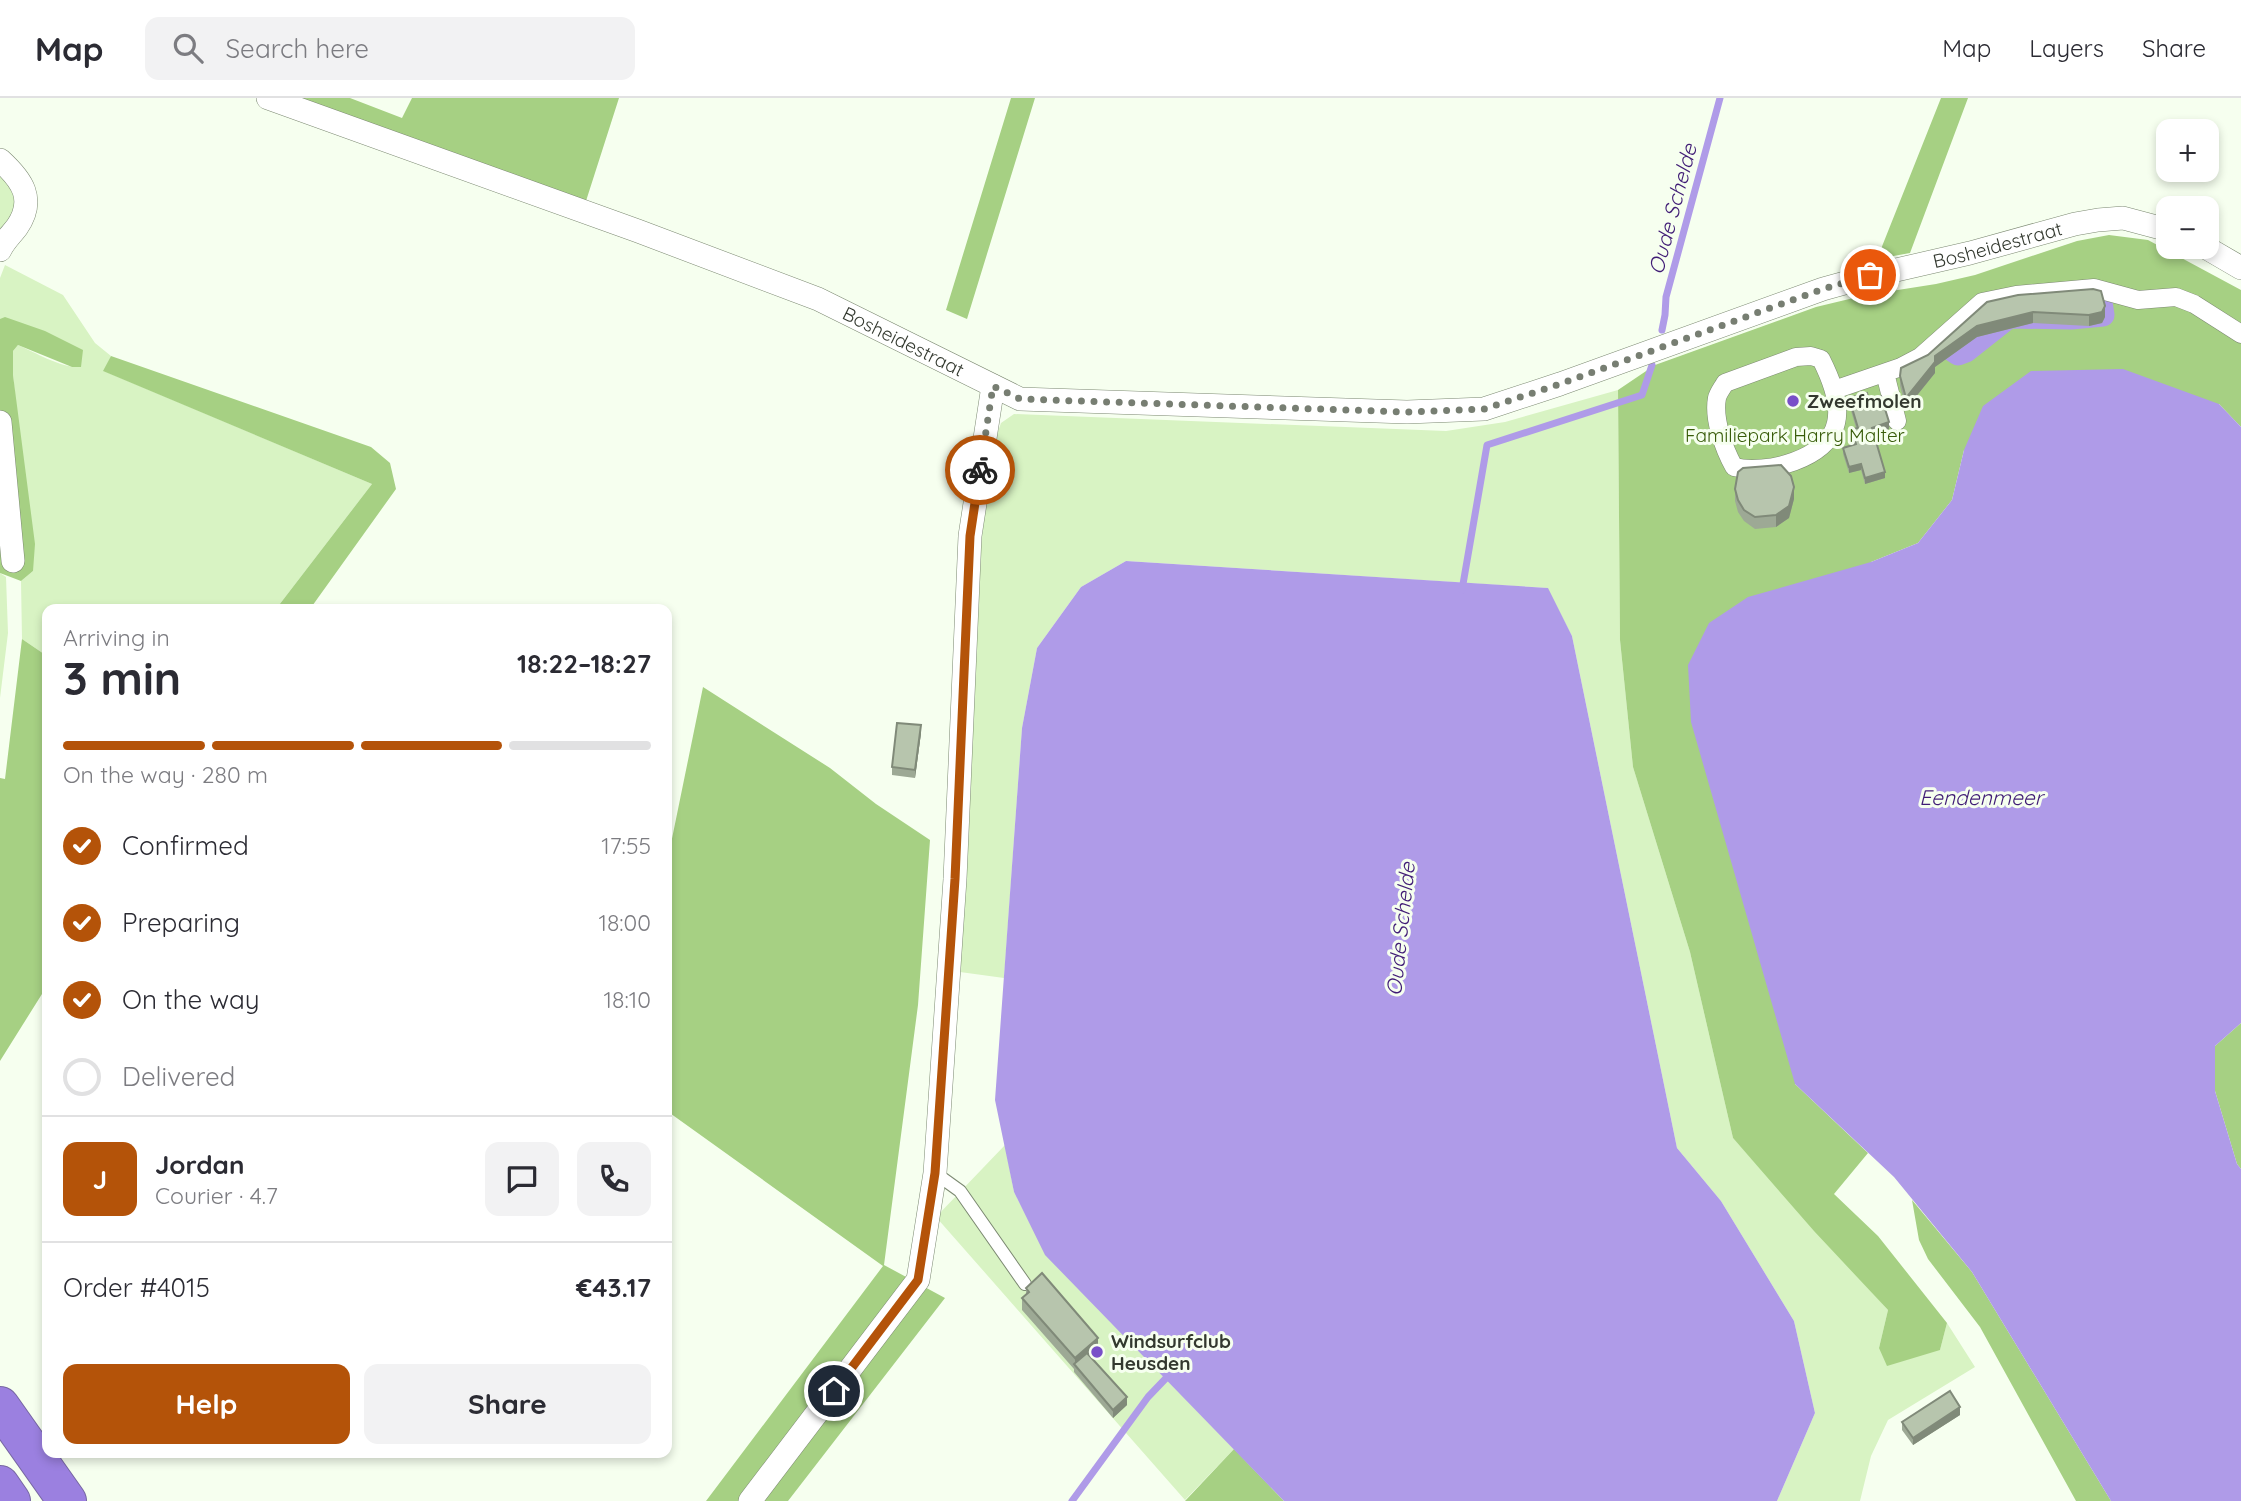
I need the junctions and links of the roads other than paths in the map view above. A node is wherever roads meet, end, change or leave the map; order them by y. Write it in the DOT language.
graph roads {
  1 [pos="268,98"];
  2 [pos="0,160"];
  3 [pos="2156,227"];
  4 [pos="0,250"];
  5 [pos="2219,255"];
  6 [pos="2241,268"];
  7 [pos="2241,334"];
  8 [pos="1885,373"];
  9 [pos="993,386"];
  10 [pos="1834,390"];
  11 [pos="1897,421"];
  12 [pos="0,422"];
  13 [pos="13,561"];
  14 [pos="935,1173"];
  15 [pos="1026,1284"];
  16 [pos="0,1406"];
  17 [pos="0,1485"];
  18 [pos="11,1501"];
  19 [pos="67,1501"];
  20 [pos="750,1501"];
  1 -- 9 [label="street, Bosheidestraat"];
  2 -- 4 [label="street"];
  3 -- 9 [label="street, Bosheidestraat"];
  5 -- 6 [label="street"];
  7 -- 8 [label="street"];
  8 -- 10 [label="street"];
  8 -- 11 [label="street"];
  9 -- 14 [label="street"];
  10 -- 10 [label="street"];
  12 -- 13 [label="street"];
  14 -- 15 [label="lane"];
  14 -- 20 [label="street"];
  16 -- 19 [label="highway"];
  17 -- 18 [label="highway"];
}
